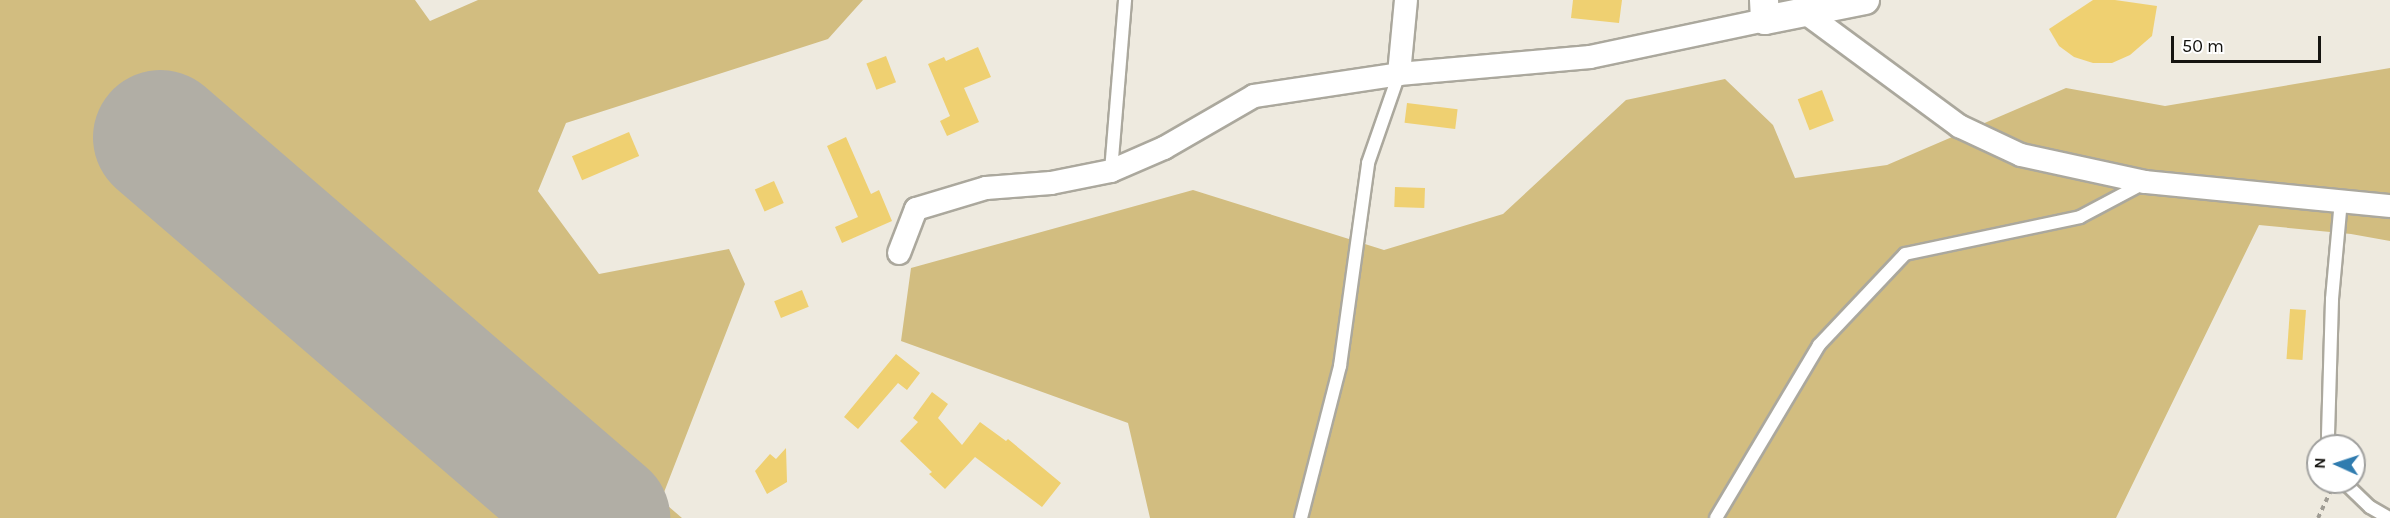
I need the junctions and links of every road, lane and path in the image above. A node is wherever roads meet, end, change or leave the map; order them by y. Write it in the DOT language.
graph roads {
  1 [pos="1125,0"];
  2 [pos="1406,0"];
  3 [pos="1865,0"];
  4 [pos="1765,10"];
  5 [pos="1803,11"];
  6 [pos="1399,74"];
  7 [pos="1111,171"];
  8 [pos="2145,182"];
  9 [pos="2341,201"];
  10 [pos="2390,206"];
  11 [pos="898,253"];
  12 [pos="2328,434"];
  13 [pos="2329,494"];
  14 [pos="2356,494"];
  15 [pos="1301,518"];
  16 [pos="1716,518"];
  17 [pos="2318,518"];
  18 [pos="2389,518"];
  1 -- 7 [label="lane"];
  2 -- 6 [label="street"];
  3 -- 5 [label="street"];
  4 -- 5 [label="street"];
  4 -- 6 [label="street"];
  5 -- 8 [label="street"];
  6 -- 7 [label="street"];
  6 -- 15 [label="lane"];
  7 -- 11 [label="street"];
  8 -- 9 [label="street"];
  8 -- 16 [label="lane"];
  9 -- 10 [label="street"];
  9 -- 12 [label="lane"];
  13 -- 17 [label="path"];
  14 -- 18 [label="lane"];
}
